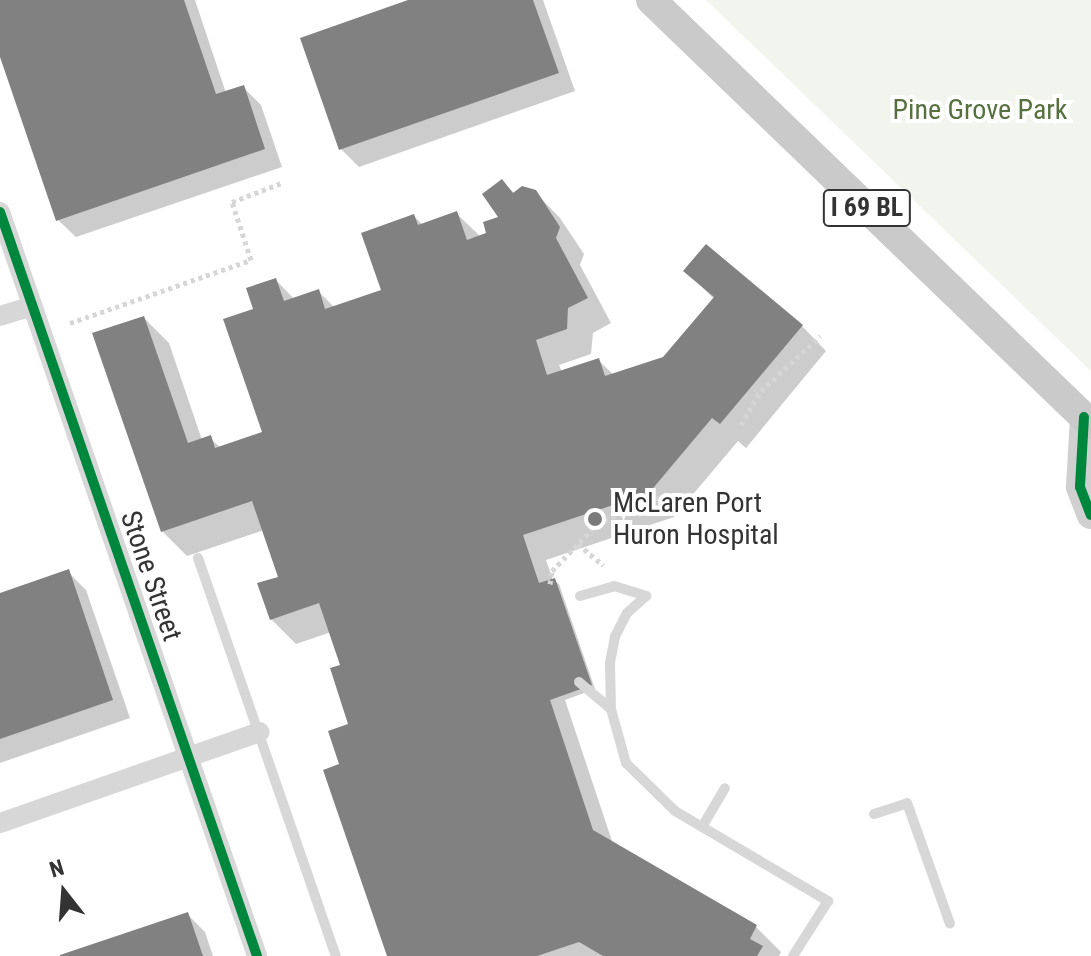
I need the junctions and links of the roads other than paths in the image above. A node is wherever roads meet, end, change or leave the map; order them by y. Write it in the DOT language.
graph roads {
  1 [pos="651,0"];
  2 [pos="0,212"];
  3 [pos="32,306"];
  4 [pos="0,316"];
  5 [pos="1089,417"];
  6 [pos="1091,515"];
  7 [pos="198,558"];
  8 [pos="580,596"];
  9 [pos="579,682"];
  10 [pos="611,709"];
  11 [pos="260,732"];
  12 [pos="189,760"];
  13 [pos="725,788"];
  14 [pos="874,814"];
  15 [pos="0,823"];
  16 [pos="702,827"];
  17 [pos="950,924"];
  18 [pos="257,956"];
  19 [pos="336,956"];
  20 [pos="793,956"];
  1 -- 5 [label="main road, I 69 BL"];
  2 -- 3 [label="street, Stone Street"];
  3 -- 4 [label="street"];
  3 -- 12 [label="street, Stone Street"];
  5 -- 6 [label="street"];
  7 -- 11 [label="lane"];
  8 -- 10 [label="lane"];
  9 -- 10 [label="lane"];
  10 -- 16 [label="lane"];
  11 -- 12 [label="street"];
  11 -- 19 [label="lane"];
  12 -- 15 [label="street"];
  12 -- 18 [label="street, Stone Street"];
  13 -- 16 [label="lane"];
  14 -- 17 [label="lane"];
  16 -- 20 [label="lane"];
}
